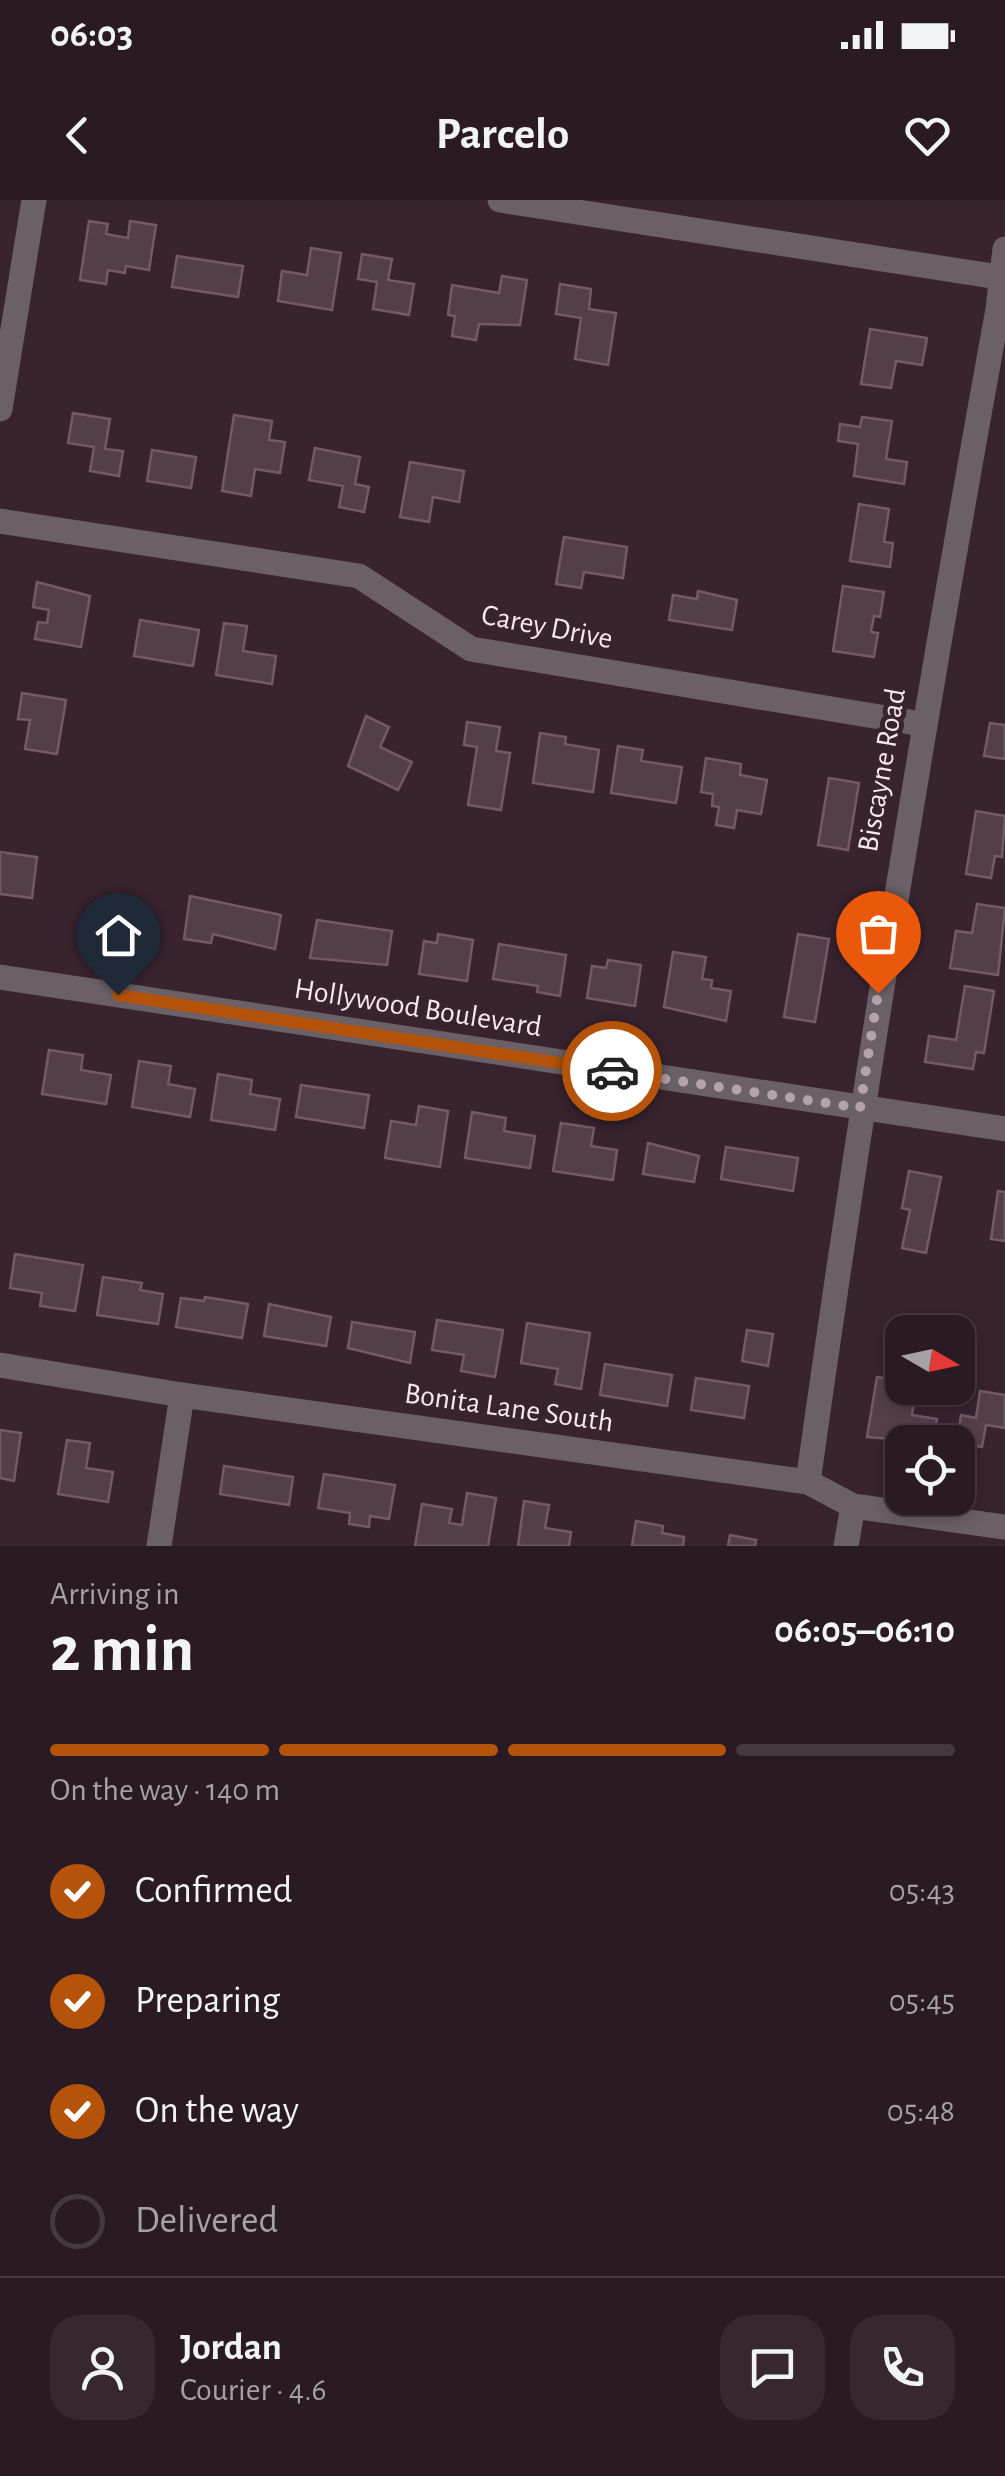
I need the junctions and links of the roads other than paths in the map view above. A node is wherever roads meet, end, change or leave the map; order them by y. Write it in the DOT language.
graph roads {
  1 [pos="34,200"];
  2 [pos="500,200"];
  3 [pos="1005,249"];
  4 [pos="1003,278"];
  5 [pos="0,409"];
  6 [pos="0,521"];
  7 [pos="922,724"];
  8 [pos="0,977"];
  9 [pos="860,1108"];
  10 [pos="1005,1129"];
  11 [pos="0,1365"];
  12 [pos="182,1396"];
  13 [pos="808,1482"];
  14 [pos="853,1506"];
  15 [pos="1005,1526"];
  16 [pos="159,1546"];
  17 [pos="846,1546"];
  1 -- 5 [label="street"];
  2 -- 4 [label="street"];
  3 -- 4 [label="street, Biscayne Road"];
  4 -- 7 [label="street, Biscayne Road"];
  6 -- 7 [label="street, Carey Drive"];
  7 -- 9 [label="street, Biscayne Road"];
  8 -- 9 [label="street, Hollywood Boulevard"];
  9 -- 10 [label="street, Hollywood Boulevard"];
  9 -- 13 [label="street, Biscayne Road"];
  11 -- 12 [label="street, Bonita Lane South"];
  12 -- 13 [label="street, Bonita Lane South"];
  12 -- 16 [label="street"];
  13 -- 14 [label="street, Bonita Lane South"];
  14 -- 15 [label="street, Bonita Lane South"];
  14 -- 17 [label="street"];
}
